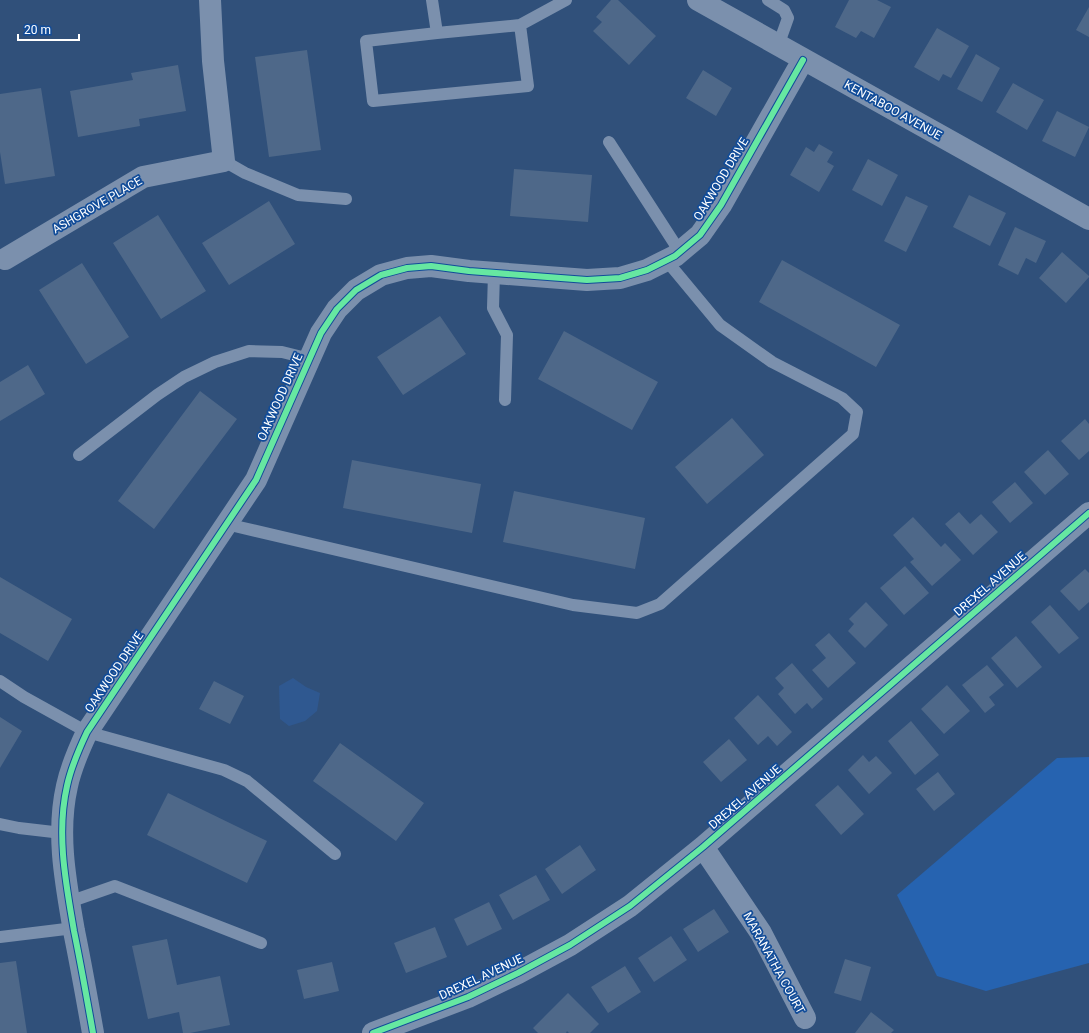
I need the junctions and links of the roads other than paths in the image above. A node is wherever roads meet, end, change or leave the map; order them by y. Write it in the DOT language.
graph roads {
  1 [pos="210,0"];
  2 [pos="432,0"];
  3 [pos="566,0"];
  4 [pos="698,0"];
  5 [pos="768,0"];
  6 [pos="520,25"];
  7 [pos="437,33"];
  8 [pos="778,46"];
  9 [pos="803,60"];
  10 [pos="609,142"];
  11 [pos="224,161"];
  12 [pos="346,199"];
  13 [pos="1089,219"];
  14 [pos="673,256"];
  15 [pos="5,259"];
  16 [pos="494,272"];
  17 [pos="310,359"];
  18 [pos="505,400"];
  19 [pos="79,455"];
  20 [pos="1089,513"];
  21 [pos="226,524"];
  22 [pos="0,681"];
  23 [pos="88,732"];
  24 [pos="0,824"];
  25 [pos="62,833"];
  26 [pos="703,847"];
  27 [pos="334,854"];
  28 [pos="69,902"];
  29 [pos="74,928"];
  30 [pos="0,937"];
  31 [pos="261,942"];
  32 [pos="805,1018"];
  33 [pos="93,1033"];
  34 [pos="373,1033"];
  1 -- 11 [label="street"];
  2 -- 7 [label="lane"];
  3 -- 6 [label="lane"];
  4 -- 8 [label="street, KENTABOO AVENUE"];
  5 -- 8 [label="lane"];
  6 -- 7 [label="lane"];
  6 -- 7 [label="lane"];
  8 -- 9 [label="street, KENTABOO AVENUE"];
  9 -- 13 [label="street, KENTABOO AVENUE"];
  9 -- 14 [label="street, OAKWOOD DRIVE"];
  10 -- 14 [label="lane"];
  11 -- 12 [label="lane"];
  11 -- 15 [label="street, ASHGROVE PLACE"];
  14 -- 16 [label="street, OAKWOOD DRIVE"];
  14 -- 21 [label="lane"];
  16 -- 17 [label="street, OAKWOOD DRIVE"];
  16 -- 18 [label="lane"];
  17 -- 19 [label="lane"];
  17 -- 21 [label="street, OAKWOOD DRIVE"];
  20 -- 26 [label="street, DREXEL AVENUE"];
  21 -- 23 [label="street, OAKWOOD DRIVE"];
  22 -- 23 [label="lane"];
  23 -- 25 [label="street, OAKWOOD DRIVE"];
  23 -- 27 [label="lane"];
  24 -- 25 [label="lane"];
  25 -- 28 [label="street, OAKWOOD DRIVE"];
  26 -- 32 [label="street, MARANATHA COURT"];
  26 -- 34 [label="street, DREXEL AVENUE"];
  28 -- 29 [label="street, OAKWOOD DRIVE"];
  28 -- 31 [label="lane"];
  29 -- 30 [label="lane"];
  29 -- 33 [label="street, OAKWOOD DRIVE"];
}
